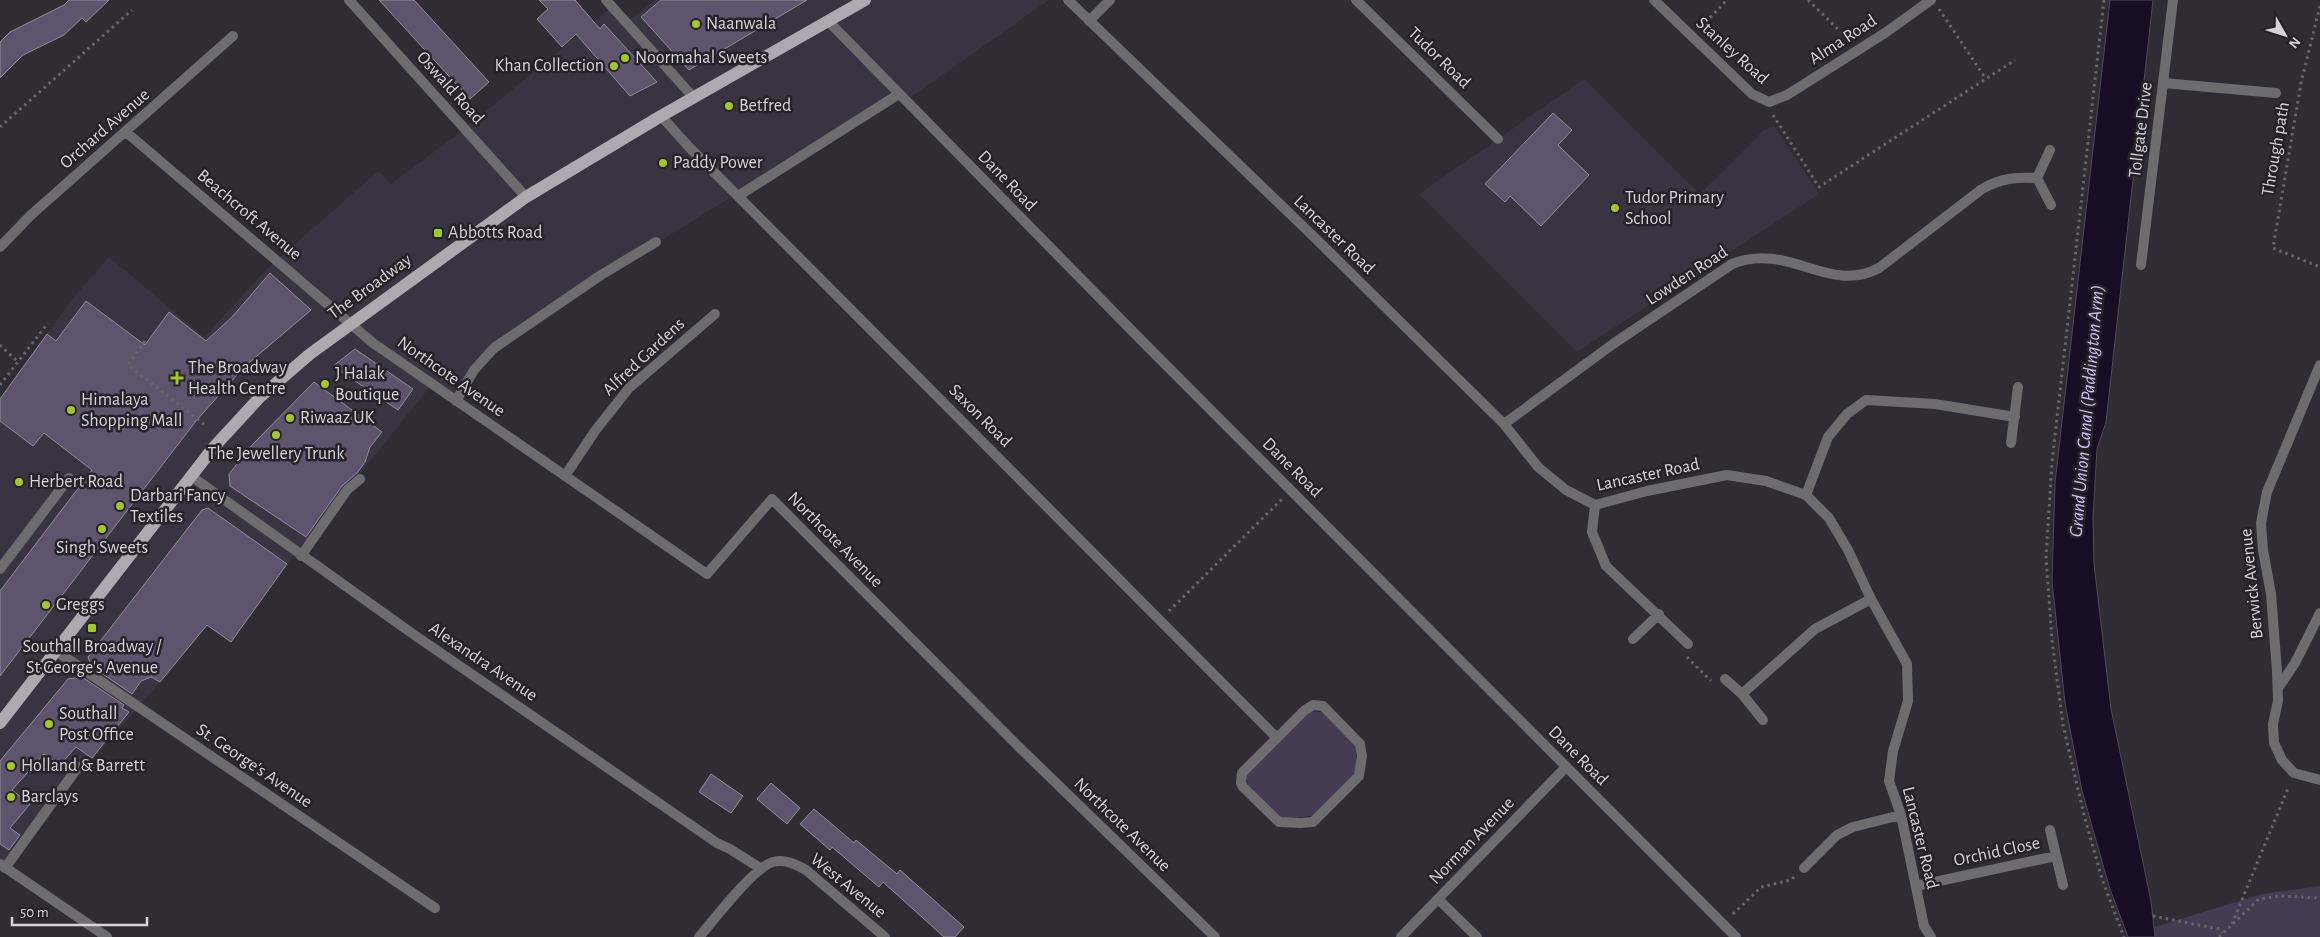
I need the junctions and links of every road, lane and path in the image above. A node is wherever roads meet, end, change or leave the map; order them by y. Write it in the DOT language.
graph roads {
  1 [pos="349,0"];
  2 [pos="606,0"];
  3 [pos="1068,0"];
  4 [pos="1110,0"];
  5 [pos="1356,0"];
  6 [pos="1654,0"];
  7 [pos="1727,0"];
  8 [pos="1808,0"];
  9 [pos="2104,0"];
  10 [pos="2173,0"];
  11 [pos="861,1"];
  12 [pos="1934,4"];
  13 [pos="2320,6"];
  14 [pos="132,10"];
  15 [pos="1088,20"];
  16 [pos="828,21"];
  17 [pos="233,36"];
  18 [pos="1692,37"];
  19 [pos="1858,50"];
  20 [pos="2015,60"];
  21 [pos="1986,79"];
  22 [pos="2163,83"];
  23 [pos="2276,93"];
  24 [pos="899,94"];
  25 [pos="694,98"];
  26 [pos="1770,102"];
  27 [pos="661,116"];
  28 [pos="0,127"];
  29 [pos="126,132"];
  30 [pos="1498,139"];
  31 [pos="2050,150"];
  32 [pos="2037,178"];
  33 [pos="738,196"];
  34 [pos="526,197"];
  35 [pos="2051,205"];
  36 [pos="656,242"];
  37 [pos="0,247"];
  38 [pos="2141,265"];
  39 [pos="2320,267"];
  40 [pos="714,314"];
  41 [pos="351,322"];
  42 [pos="48,323"];
  43 [pos="145,341"];
  44 [pos="0,345"];
  45 [pos="18,363"];
  46 [pos="2320,364"];
  47 [pos="0,385"];
  48 [pos="2018,387"];
  49 [pos="456,401"];
  50 [pos="2015,417"];
  51 [pos="1504,424"];
  52 [pos="205,425"];
  53 [pos="2011,443"];
  54 [pos="191,476"];
  55 [pos="565,476"];
  56 [pos="69,478"];
  57 [pos="360,479"];
  58 [pos="1291,490"];
  59 [pos="1806,495"];
  60 [pos="1595,505"];
  61 [pos="301,556"];
  62 [pos="0,569"];
  63 [pos="1871,599"];
  64 [pos="2320,613"];
  65 [pos="1659,614"];
  66 [pos="1160,620"];
  67 [pos="1633,639"];
  68 [pos="1688,644"];
  69 [pos="56,651"];
  70 [pos="1725,679"];
  71 [pos="2278,688"];
  72 [pos="1742,694"];
  73 [pos="1763,720"];
  74 [pos="0,723"];
  75 [pos="1277,738"];
  76 [pos="78,767"];
  77 [pos="1566,767"];
  78 [pos="2294,773"];
  79 [pos="2320,780"];
  80 [pos="1901,815"];
  81 [pos="2050,830"];
  82 [pos="2056,856"];
  83 [pos="3,866"];
  84 [pos="760,868"];
  85 [pos="1804,868"];
  86 [pos="2063,885"];
  87 [pos="1916,886"];
  88 [pos="2320,898"];
  89 [pos="1438,899"];
  90 [pos="435,908"];
  91 [pos="1733,914"];
  92 [pos="2153,916"];
  93 [pos="2232,924"];
  94 [pos="2222,933"];
  95 [pos="107,937"];
  96 [pos="699,937"];
  97 [pos="885,937"];
  98 [pos="1214,937"];
  99 [pos="1401,937"];
  100 [pos="1477,937"];
  101 [pos="1736,937"];
  102 [pos="1931,937"];
  103 [pos="2124,937"];
  104 [pos="2219,937"];
  1 -- 34 [label="street, Oswald Road"];
  2 -- 25 [label="street"];
  3 -- 15 [label="street, Lancaster Road"];
  4 -- 15 [label="street"];
  5 -- 30 [label="street, Tudor Road"];
  6 -- 18 [label="street, Stanley Road"];
  7 -- 18 [label="path"];
  8 -- 19 [label="path"];
  9 -- 103 [label="path"];
  10 -- 22 [label="street, Tollgate Drive"];
  11 -- 16 [label="main road, The Broadway"];
  12 -- 19 [label="street, Alma Road"];
  12 -- 21 [label="path"];
  13 -- 39 [label="path, Through path"];
  14 -- 28 [label="path"];
  15 -- 51 [label="street, Lancaster Road"];
  16 -- 24 [label="street, Dane Road"];
  16 -- 25 [label="main road, The Broadway"];
  17 -- 29 [label="street, Orchard Avenue"];
  18 -- 26 [label="street, Stanley Road"];
  19 -- 26 [label="street, Alma Road"];
  20 -- 21 [label="path"];
  21 -- 26 [label="path"];
  22 -- 23 [label="street"];
  22 -- 38 [label="street, Tollgate Drive"];
  24 -- 33 [label="street"];
  24 -- 58 [label="street, Dane Road"];
  25 -- 27 [label="main road, The Broadway"];
  27 -- 33 [label="street, Saxon Road"];
  27 -- 34 [label="main road, The Broadway"];
  29 -- 37 [label="street, Orchard Avenue"];
  29 -- 41 [label="street, Beachcroft Avenue"];
  31 -- 32 [label="street"];
  32 -- 35 [label="street"];
  32 -- 51 [label="street, Lowden Road"];
  33 -- 66 [label="street, Saxon Road"];
  34 -- 41 [label="main road, The Broadway"];
  36 -- 49 [label="street"];
  40 -- 55 [label="street, Alfred Gardens"];
  41 -- 49 [label="street, Northcote Avenue"];
  41 -- 54 [label="main road, The Broadway"];
  42 -- 45 [label="path"];
  43 -- 52 [label="path"];
  44 -- 45 [label="path"];
  45 -- 47 [label="path"];
  46 -- 71 [label="street, Berwick Avenue"];
  48 -- 50 [label="street"];
  49 -- 55 [label="street, Northcote Avenue"];
  50 -- 53 [label="street"];
  50 -- 59 [label="street"];
  51 -- 60 [label="street, Lancaster Road"];
  54 -- 61 [label="street, Alexandra Avenue"];
  54 -- 69 [label="main road, The Broadway"];
  55 -- 98 [label="street, Northcote Avenue"];
  56 -- 62 [label="street"];
  57 -- 61 [label="street"];
  58 -- 66 [label="path"];
  58 -- 77 [label="street, Dane Road"];
  59 -- 60 [label="street, Lancaster Road"];
  59 -- 63 [label="street, Lancaster Road"];
  60 -- 65 [label="street"];
  61 -- 84 [label="street, Alexandra Avenue"];
  63 -- 72 [label="street"];
  63 -- 80 [label="street, Lancaster Road"];
  64 -- 71 [label="street"];
  65 -- 67 [label="street"];
  65 -- 68 [label="street"];
  66 -- 75 [label="street, Saxon Road"];
  68 -- 70 [label="path"];
  69 -- 74 [label="main road, The Broadway"];
  69 -- 90 [label="street, St. George's Avenue"];
  70 -- 72 [label="street"];
  71 -- 78 [label="street, Berwick Avenue"];
  72 -- 73 [label="street"];
  75 -- 75 [label="street"];
  76 -- 83 [label="street"];
  77 -- 89 [label="street, Norman Avenue"];
  77 -- 101 [label="street, Dane Road"];
  78 -- 79 [label="street"];
  78 -- 93 [label="path"];
  80 -- 85 [label="street"];
  80 -- 87 [label="street, Lancaster Road"];
  81 -- 82 [label="street, Orchid Close"];
  82 -- 86 [label="street, Orchid Close"];
  82 -- 87 [label="street, Orchid Close"];
  83 -- 95 [label="street"];
  84 -- 96 [label="street"];
  84 -- 97 [label="street, West Avenue"];
  85 -- 91 [label="path"];
  87 -- 102 [label="street, Lancaster Road"];
  88 -- 93 [label="path"];
  89 -- 99 [label="street, Norman Avenue"];
  89 -- 100 [label="street"];
  92 -- 94 [label="path"];
  93 -- 94 [label="path"];
  94 -- 104 [label="path"];
}
